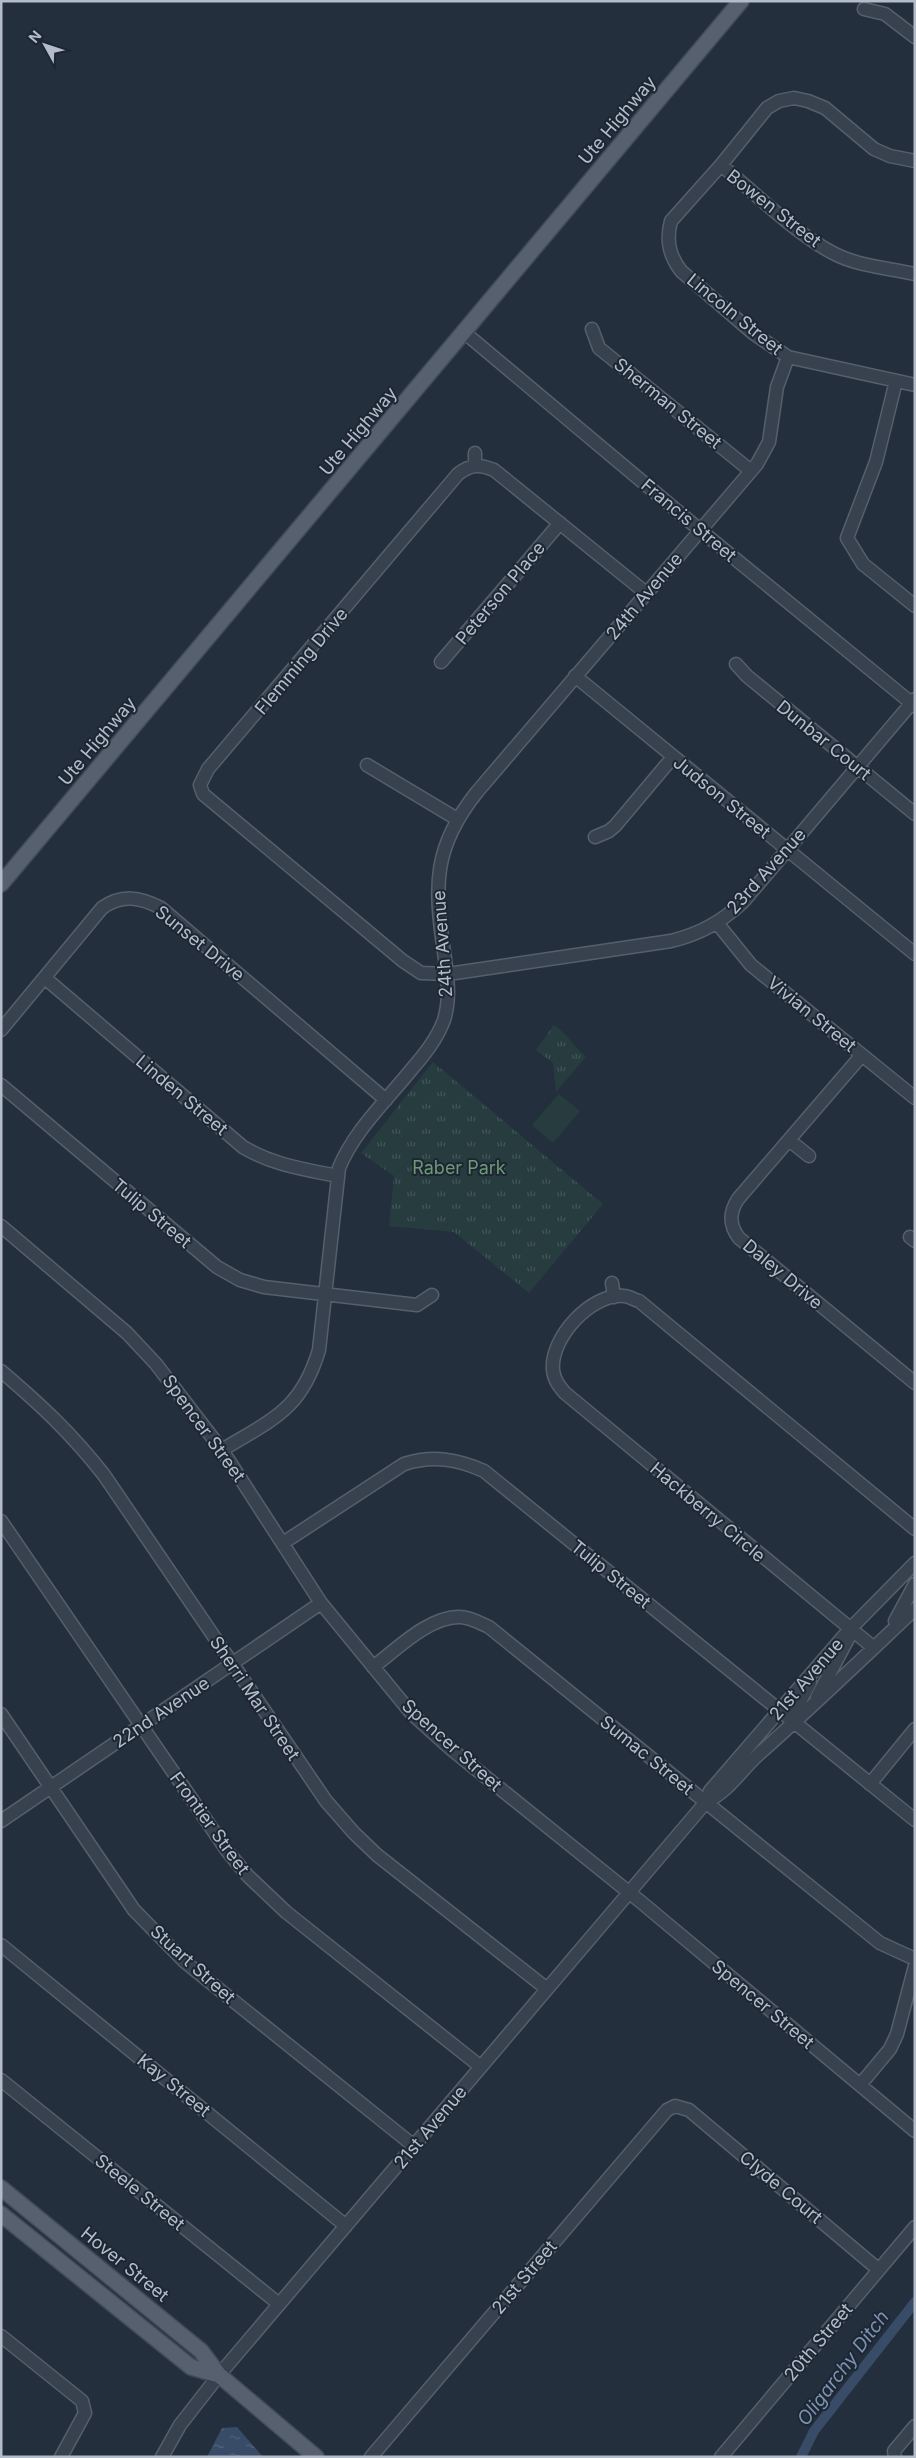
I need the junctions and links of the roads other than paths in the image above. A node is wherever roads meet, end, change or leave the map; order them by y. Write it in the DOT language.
graph roads {
  1 [pos="741,1"];
  2 [pos="864,9"];
  3 [pos="915,37"];
  4 [pos="915,161"];
  5 [pos="721,165"];
  6 [pos="915,274"];
  7 [pos="592,330"];
  8 [pos="465,333"];
  9 [pos="788,356"];
  10 [pos="896,381"];
  11 [pos="915,385"];
  12 [pos="751,470"];
  13 [pos="560,523"];
  14 [pos="700,530"];
  15 [pos="646,594"];
  16 [pos="915,606"];
  17 [pos="441,662"];
  18 [pos="736,664"];
  19 [pos="575,676"];
  20 [pos="914,702"];
  21 [pos="673,757"];
  22 [pos="367,765"];
  23 [pos="857,766"];
  24 [pos="915,814"];
  25 [pos="457,819"];
  26 [pos="595,837"];
  27 [pos="786,850"];
  28 [pos="1,884"];
  29 [pos="718,923"];
  30 [pos="915,954"];
  31 [pos="448,974"];
  32 [pos="45,978"];
  33 [pos="1,1030"];
  34 [pos="862,1055"];
  35 [pos="1,1085"];
  36 [pos="915,1098"];
  37 [pos="386,1100"];
  38 [pos="789,1140"];
  39 [pos="809,1156"];
  40 [pos="337,1176"];
  41 [pos="1,1226"];
  42 [pos="612,1283"];
  43 [pos="326,1294"];
  44 [pos="432,1295"];
  45 [pos="614,1297"];
  46 [pos="1,1371"];
  47 [pos="915,1383"];
  48 [pos="222,1450"];
  49 [pos="1,1521"];
  50 [pos="915,1529"];
  51 [pos="283,1543"];
  52 [pos="915,1563"];
  53 [pos="915,1584"];
  54 [pos="321,1603"];
  55 [pos="915,1609"];
  56 [pos="850,1629"];
  57 [pos="878,1644"];
  58 [pos="232,1664"];
  59 [pos="372,1667"];
  60 [pos="816,1668"];
  61 [pos="809,1710"];
  62 [pos="779,1711"];
  63 [pos="1,1714"];
  64 [pos="792,1722"];
  65 [pos="141,1726"];
  66 [pos="915,1729"];
  67 [pos="757,1756"];
  68 [pos="870,1784"];
  69 [pos="50,1787"];
  70 [pos="706,1802"];
  71 [pos="915,1820"];
  72 [pos="1,1821"];
  73 [pos="629,1893"];
  74 [pos="1,1945"];
  75 [pos="915,1959"];
  76 [pos="915,1966"];
  77 [pos="547,1990"];
  78 [pos="481,2067"];
  79 [pos="1,2080"];
  80 [pos="860,2085"];
  81 [pos="682,2106"];
  82 [pos="915,2131"];
  83 [pos="414,2146"];
  84 [pos="1,2188"];
  85 [pos="1,2214"];
  86 [pos="346,2226"];
  87 [pos="915,2227"];
  88 [pos="879,2270"];
  89 [pos="279,2304"];
  90 [pos="1,2336"];
  91 [pos="219,2375"];
  92 [pos="915,2426"];
  93 [pos="61,2457"];
  94 [pos="162,2457"];
  95 [pos="316,2457"];
  96 [pos="371,2457"];
  97 [pos="722,2457"];
  98 [pos="895,2457"];
  1 -- 8 [label="main road, Ute Highway"];
  2 -- 3 [label="street"];
  4 -- 5 [label="street, Lincoln Street"];
  5 -- 6 [label="street, Bowen Street"];
  5 -- 9 [label="street, Lincoln Street"];
  7 -- 12 [label="street, Sherman Street"];
  8 -- 14 [label="street, Francis Street"];
  8 -- 28 [label="main road, Ute Highway"];
  9 -- 10 [label="street, Lincoln Street"];
  9 -- 12 [label="street, 24th Avenue"];
  10 -- 11 [label="street, Lincoln Street"];
  10 -- 16 [label="street"];
  12 -- 14 [label="street, 24th Avenue"];
  13 -- 15 [label="street, Flemming Drive"];
  13 -- 17 [label="street, Peterson Place"];
  13 -- 31 [label="street, Flemming Drive"];
  14 -- 15 [label="street, 24th Avenue"];
  14 -- 20 [label="street, Francis Street"];
  15 -- 19 [label="street, 24th Avenue"];
  18 -- 23 [label="street, Dunbar Court"];
  19 -- 21 [label="street, Judson Street"];
  19 -- 25 [label="street, 24th Avenue"];
  20 -- 23 [label="street, 23rd Avenue"];
  21 -- 26 [label="street"];
  21 -- 27 [label="street, Judson Street"];
  22 -- 25 [label="street"];
  23 -- 24 [label="street, Dunbar Court"];
  23 -- 27 [label="street, 23rd Avenue"];
  25 -- 31 [label="street, 24th Avenue"];
  27 -- 29 [label="street, 23rd Avenue"];
  27 -- 30 [label="street, Judson Street"];
  29 -- 31 [label="street, 23rd Avenue"];
  29 -- 34 [label="street, Vivian Street"];
  31 -- 37 [label="street, 24th Avenue"];
  32 -- 33 [label="street, Sunset Drive"];
  32 -- 37 [label="street, Sunset Drive"];
  32 -- 40 [label="street, Linden Street"];
  34 -- 36 [label="street, Vivian Street"];
  34 -- 38 [label="street, Daley Drive"];
  35 -- 43 [label="street, Tulip Street"];
  37 -- 40 [label="street, 24th Avenue"];
  38 -- 39 [label="street"];
  38 -- 47 [label="street, Daley Drive"];
  40 -- 43 [label="street, 24th Avenue"];
  41 -- 48 [label="street, Spencer Street"];
  42 -- 45 [label="street"];
  43 -- 44 [label="street, Tulip Street"];
  43 -- 48 [label="street, 24th Avenue"];
  45 -- 50 [label="street, Hackberry Circle"];
  45 -- 56 [label="street, Hackberry Circle"];
  46 -- 58 [label="street, Sherri Mar Street"];
  48 -- 51 [label="street, Spencer Street"];
  49 -- 65 [label="street, Frontier Street"];
  51 -- 54 [label="street, Spencer Street"];
  51 -- 62 [label="street, Tulip Street"];
  52 -- 56 [label="street, 21st Avenue"];
  53 -- 57 [label="street"];
  54 -- 58 [label="street, 22nd Avenue"];
  54 -- 59 [label="street, Spencer Street"];
  55 -- 57 [label="street, 21st Avenue"];
  56 -- 57 [label="street, Hackberry Circle"];
  56 -- 60 [label="street, 21st Avenue"];
  56 -- 61 [label="street"];
  57 -- 61 [label="street, 21st Avenue"];
  58 -- 65 [label="street, 22nd Avenue"];
  58 -- 77 [label="street, Sherri Mar Street"];
  59 -- 70 [label="street, Sumac Street"];
  59 -- 73 [label="street, Spencer Street"];
  60 -- 62 [label="street, 21st Avenue"];
  60 -- 64 [label="street"];
  61 -- 64 [label="street, 21st Avenue"];
  62 -- 64 [label="street, Tulip Street"];
  62 -- 67 [label="street"];
  62 -- 70 [label="street, 21st Avenue"];
  63 -- 69 [label="street, Stuart Street"];
  64 -- 67 [label="street, 21st Avenue"];
  64 -- 68 [label="street, Tulip Street"];
  65 -- 69 [label="street, 22nd Avenue"];
  65 -- 78 [label="street, Frontier Street"];
  66 -- 68 [label="street"];
  67 -- 70 [label="street, 21st Avenue"];
  68 -- 71 [label="street, Tulip Street"];
  69 -- 72 [label="street, 22nd Avenue"];
  69 -- 83 [label="street, Stuart Street"];
  70 -- 73 [label="street, 21st Avenue"];
  70 -- 75 [label="street, Sumac Street"];
  73 -- 77 [label="street, 21st Avenue"];
  73 -- 80 [label="street, Spencer Street"];
  74 -- 86 [label="street, Kay Street"];
  76 -- 80 [label="street"];
  77 -- 78 [label="street, 21st Avenue"];
  78 -- 83 [label="street, 21st Avenue"];
  79 -- 89 [label="street, Steele Street"];
  80 -- 82 [label="street, Spencer Street"];
  81 -- 88 [label="street, Clyde Court"];
  81 -- 96 [label="street, 21st Street"];
  83 -- 86 [label="street, 21st Avenue"];
  84 -- 91 [label="main road, Hover Street"];
  85 -- 91 [label="main road, Hover Street"];
  86 -- 89 [label="street, 21st Avenue"];
  87 -- 88 [label="street, 20th Street"];
  88 -- 97 [label="street, 20th Street"];
  89 -- 91 [label="street, 21st Avenue"];
  90 -- 93 [label="street"];
  91 -- 94 [label="street, 21st Avenue"];
  91 -- 95 [label="main road, Hover Street"];
  92 -- 98 [label="street"];
}
